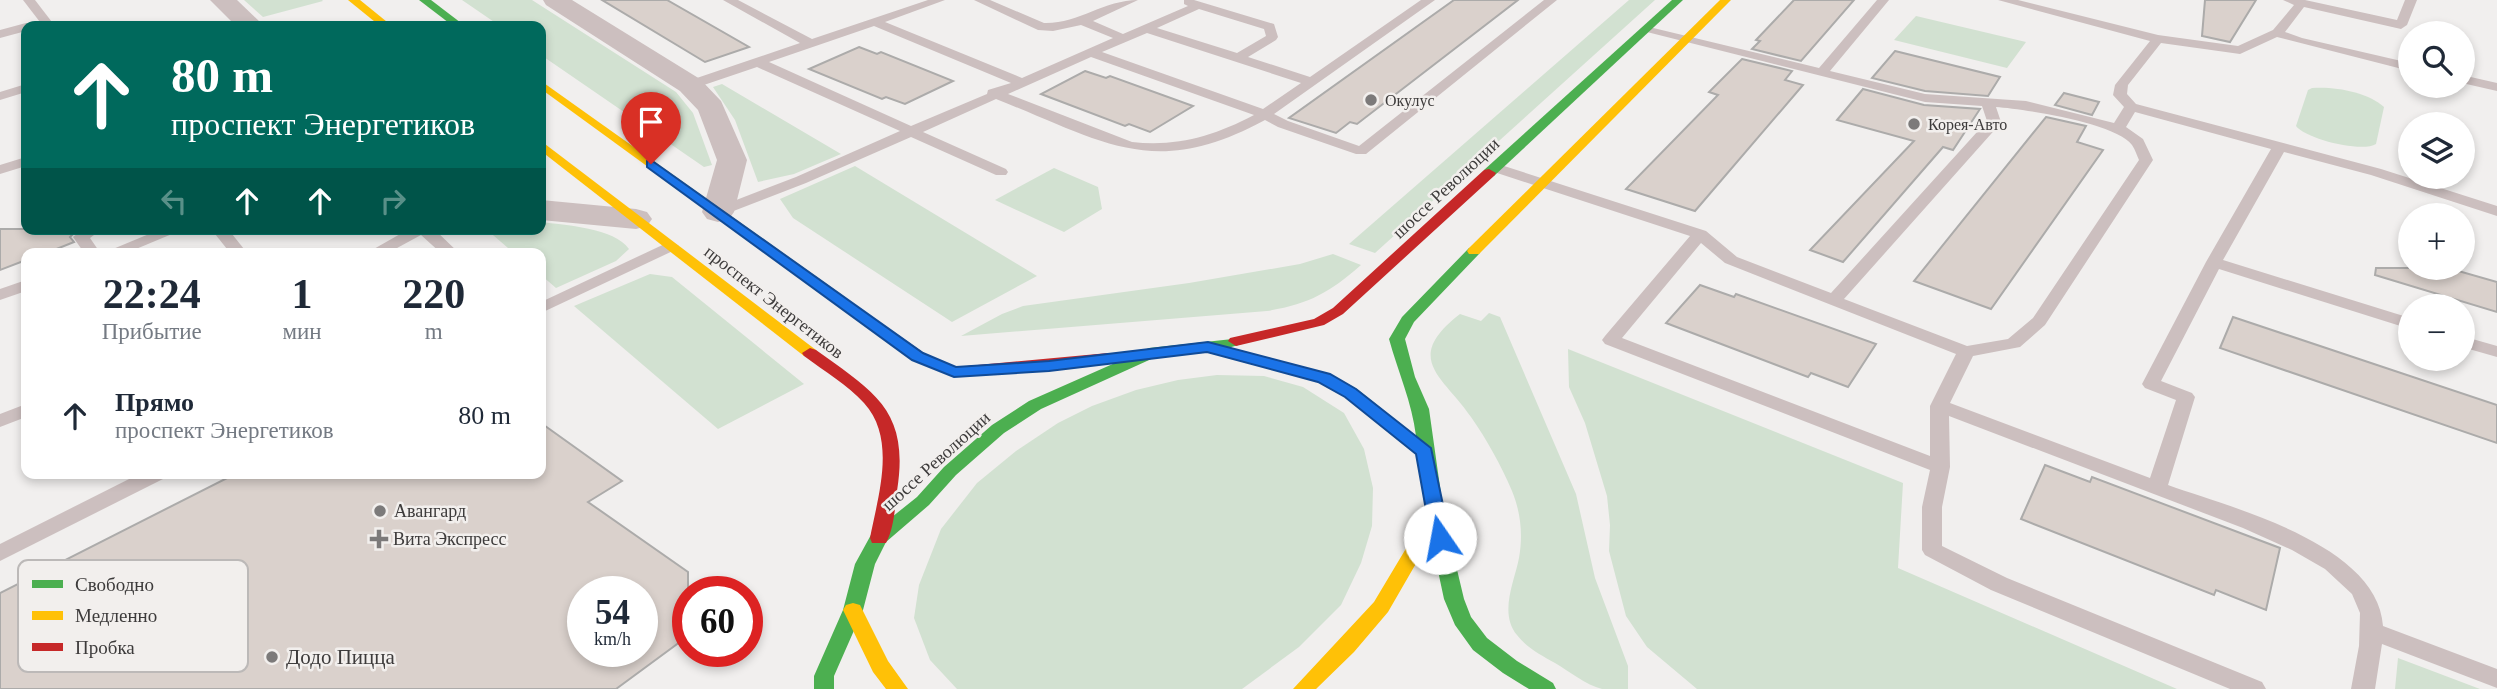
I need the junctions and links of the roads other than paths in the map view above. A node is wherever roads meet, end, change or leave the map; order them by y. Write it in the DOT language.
graph roads {
  1 [pos="29,0"];
  2 [pos="222,0"];
  3 [pos="353,0"];
  4 [pos="424,0"];
  5 [pos="555,0"];
  6 [pos="729,0"];
  7 [pos="939,0"];
  8 [pos="980,0"];
  9 [pos="1132,0"];
  10 [pos="1182,0"];
  11 [pos="1429,0"];
  12 [pos="1551,0"];
  13 [pos="1678,0"];
  14 [pos="1883,0"];
  15 [pos="2004,0"];
  16 [pos="2412,0"];
  17 [pos="1722,1"];
  18 [pos="2295,1"];
  19 [pos="1197,6"];
  20 [pos="1080,20"];
  21 [pos="45,21"];
  22 [pos="245,21"];
  23 [pos="380,21"];
  24 [pos="453,21"];
  25 [pos="874,22"];
  26 [pos="21,28"];
  27 [pos="1145,28"];
  28 [pos="1646,30"];
  29 [pos="2277,33"];
  30 [pos="0,34"];
  31 [pos="1122,38"];
  32 [pos="2158,39"];
  33 [pos="1685,40"];
  34 [pos="811,44"];
  35 [pos="1089,52"];
  36 [pos="1238,58"];
  37 [pos="757,62"];
  38 [pos="2398,64"];
  39 [pos="1821,74"];
  40 [pos="1021,82"];
  41 [pos="1312,82"];
  42 [pos="2475,82"];
  43 [pos="690,85"];
  44 [pos="2497,87"];
  45 [pos="546,88"];
  46 [pos="21,90"];
  47 [pos="993,93"];
  48 [pos="0,96"];
  49 [pos="1988,103"];
  50 [pos="2131,107"];
  51 [pos="1265,114"];
  52 [pos="2118,128"];
  53 [pos="909,132"];
  54 [pos="2280,146"];
  55 [pos="546,149"];
  56 [pos="21,163"];
  57 [pos="1496,168"];
  58 [pos="0,170"];
  59 [pos="1001,172"];
  60 [pos="1542,183"];
  61 [pos="546,210"];
  62 [pos="2497,211"];
  63 [pos="718,212"];
  64 [pos="636,219"];
  65 [pos="1700,234"];
  66 [pos="160,235"];
  67 [pos="410,235"];
  68 [pos="429,235"];
  69 [pos="671,246"];
  70 [pos="125,248"];
  71 [pos="385,248"];
  72 [pos="445,248"];
  73 [pos="2214,262"];
  74 [pos="21,287"];
  75 [pos="0,295"];
  76 [pos="1834,300"];
  77 [pos="546,306"];
  78 [pos="2398,320"];
  79 [pos="2475,345"];
  80 [pos="1208,347"];
  81 [pos="1155,351"];
  82 [pos="1966,352"];
  83 [pos="2497,352"];
  84 [pos="1938,407"];
  85 [pos="21,412"];
  86 [pos="0,422"];
  87 [pos="1425,452"];
  88 [pos="1940,467"];
  89 [pos="146,479"];
  90 [pos="2157,487"];
  91 [pos="1434,515"];
  92 [pos="879,538"];
  93 [pos="0,553"];
  94 [pos="853,610"];
  95 [pos="2372,631"];
  96 [pos="2497,679"];
  97 [pos="824,689"];
  98 [pos="898,689"];
  99 [pos="1303,689"];
  100 [pos="1546,689"];
  101 [pos="2254,689"];
  102 [pos="2363,689"];
  1 -- 21 [label="lane"];
  2 -- 22 [label="street"];
  3 -- 23 [label="main road"];
  4 -- 24 [label="main road"];
  5 -- 43 [label="street"];
  6 -- 34 [label="lane"];
  7 -- 25 [label="lane"];
  8 -- 20 [label="lane"];
  9 -- 20 [label="lane"];
  10 -- 19 [label="lane"];
  11 -- 41 [label="lane"];
  12 -- 51 [label="lane"];
  13 -- 28 [label="main road, шоссе Революции"];
  14 -- 39 [label="lane"];
  15 -- 32 [label="lane"];
  16 -- 18 [label="lane"];
  17 -- 33 [label="main road"];
  18 -- 29 [label="lane"];
  19 -- 27 [label="lane"];
  19 -- 36 [label="lane"];
  20 -- 31 [label="lane"];
  25 -- 34 [label="lane"];
  25 -- 40 [label="lane"];
  26 -- 30 [label="lane"];
  27 -- 31 [label="lane"];
  27 -- 36 [label="lane"];
  28 -- 33 [label="lane"];
  28 -- 57 [label="main road, шоссе Революции"];
  29 -- 32 [label="lane"];
  29 -- 38 [label="lane"];
  31 -- 35 [label="lane"];
  32 -- 50 [label="lane"];
  33 -- 39 [label="lane"];
  33 -- 60 [label="main road"];
  34 -- 37 [label="lane"];
  35 -- 40 [label="lane"];
  35 -- 51 [label="lane"];
  36 -- 41 [label="lane"];
  37 -- 43 [label="lane"];
  37 -- 53 [label="lane"];
  39 -- 49 [label="lane"];
  40 -- 47 [label="lane"];
  41 -- 51 [label="lane"];
  42 -- 44 [label="lane"];
  43 -- 63 [label="street"];
  45 -- 63 [label="main road, проспект Энергетиков"];
  46 -- 48 [label="lane"];
  47 -- 51 [label="lane"];
  47 -- 53 [label="lane"];
  49 -- 52 [label="lane"];
  49 -- 76 [label="lane"];
  50 -- 52 [label="lane"];
  50 -- 54 [label="lane"];
  52 -- 82 [label="lane"];
  53 -- 59 [label="lane"];
  53 -- 63 [label="lane"];
  54 -- 62 [label="lane"];
  54 -- 73 [label="lane"];
  55 -- 64 [label="main road, проспект Энергетиков"];
  56 -- 58 [label="lane"];
  57 -- 60 [label="lane"];
  57 -- 80 [label="main road, шоссе Революции"];
  60 -- 65 [label="lane"];
  60 -- 87 [label="main road"];
  61 -- 64 [label="street"];
  63 -- 81 [label="main road, проспект Энергетиков"];
  64 -- 69 [label="main road, проспект Энергетиков"];
  65 -- 76 [label="lane"];
  65 -- 88 [label="lane"];
  66 -- 70 [label="lane"];
  67 -- 71 [label="lane"];
  68 -- 72 [label="lane"];
  69 -- 77 [label="lane"];
  69 -- 92 [label="main road, проспект Энергетиков"];
  73 -- 78 [label="lane"];
  73 -- 90 [label="lane"];
  74 -- 75 [label="lane"];
  76 -- 82 [label="lane"];
  79 -- 83 [label="lane"];
  80 -- 81 [label="main road, шоссе Революции"];
  80 -- 87 [label="main road, шоссе Революции"];
  81 -- 92 [label="main road, шоссе Революции"];
  82 -- 84 [label="lane"];
  84 -- 88 [label="lane"];
  84 -- 90 [label="lane"];
  85 -- 86 [label="lane"];
  87 -- 91 [label="main road"];
  88 -- 101 [label="lane"];
  89 -- 93 [label="lane"];
  90 -- 95 [label="lane"];
  91 -- 99 [label="main road"];
  91 -- 100 [label="main road"];
  92 -- 94 [label="main road, шоссе Революции"];
  94 -- 97 [label="main road, шоссе Революции"];
  94 -- 98 [label="main road"];
  95 -- 96 [label="lane"];
  95 -- 102 [label="lane"];
}
